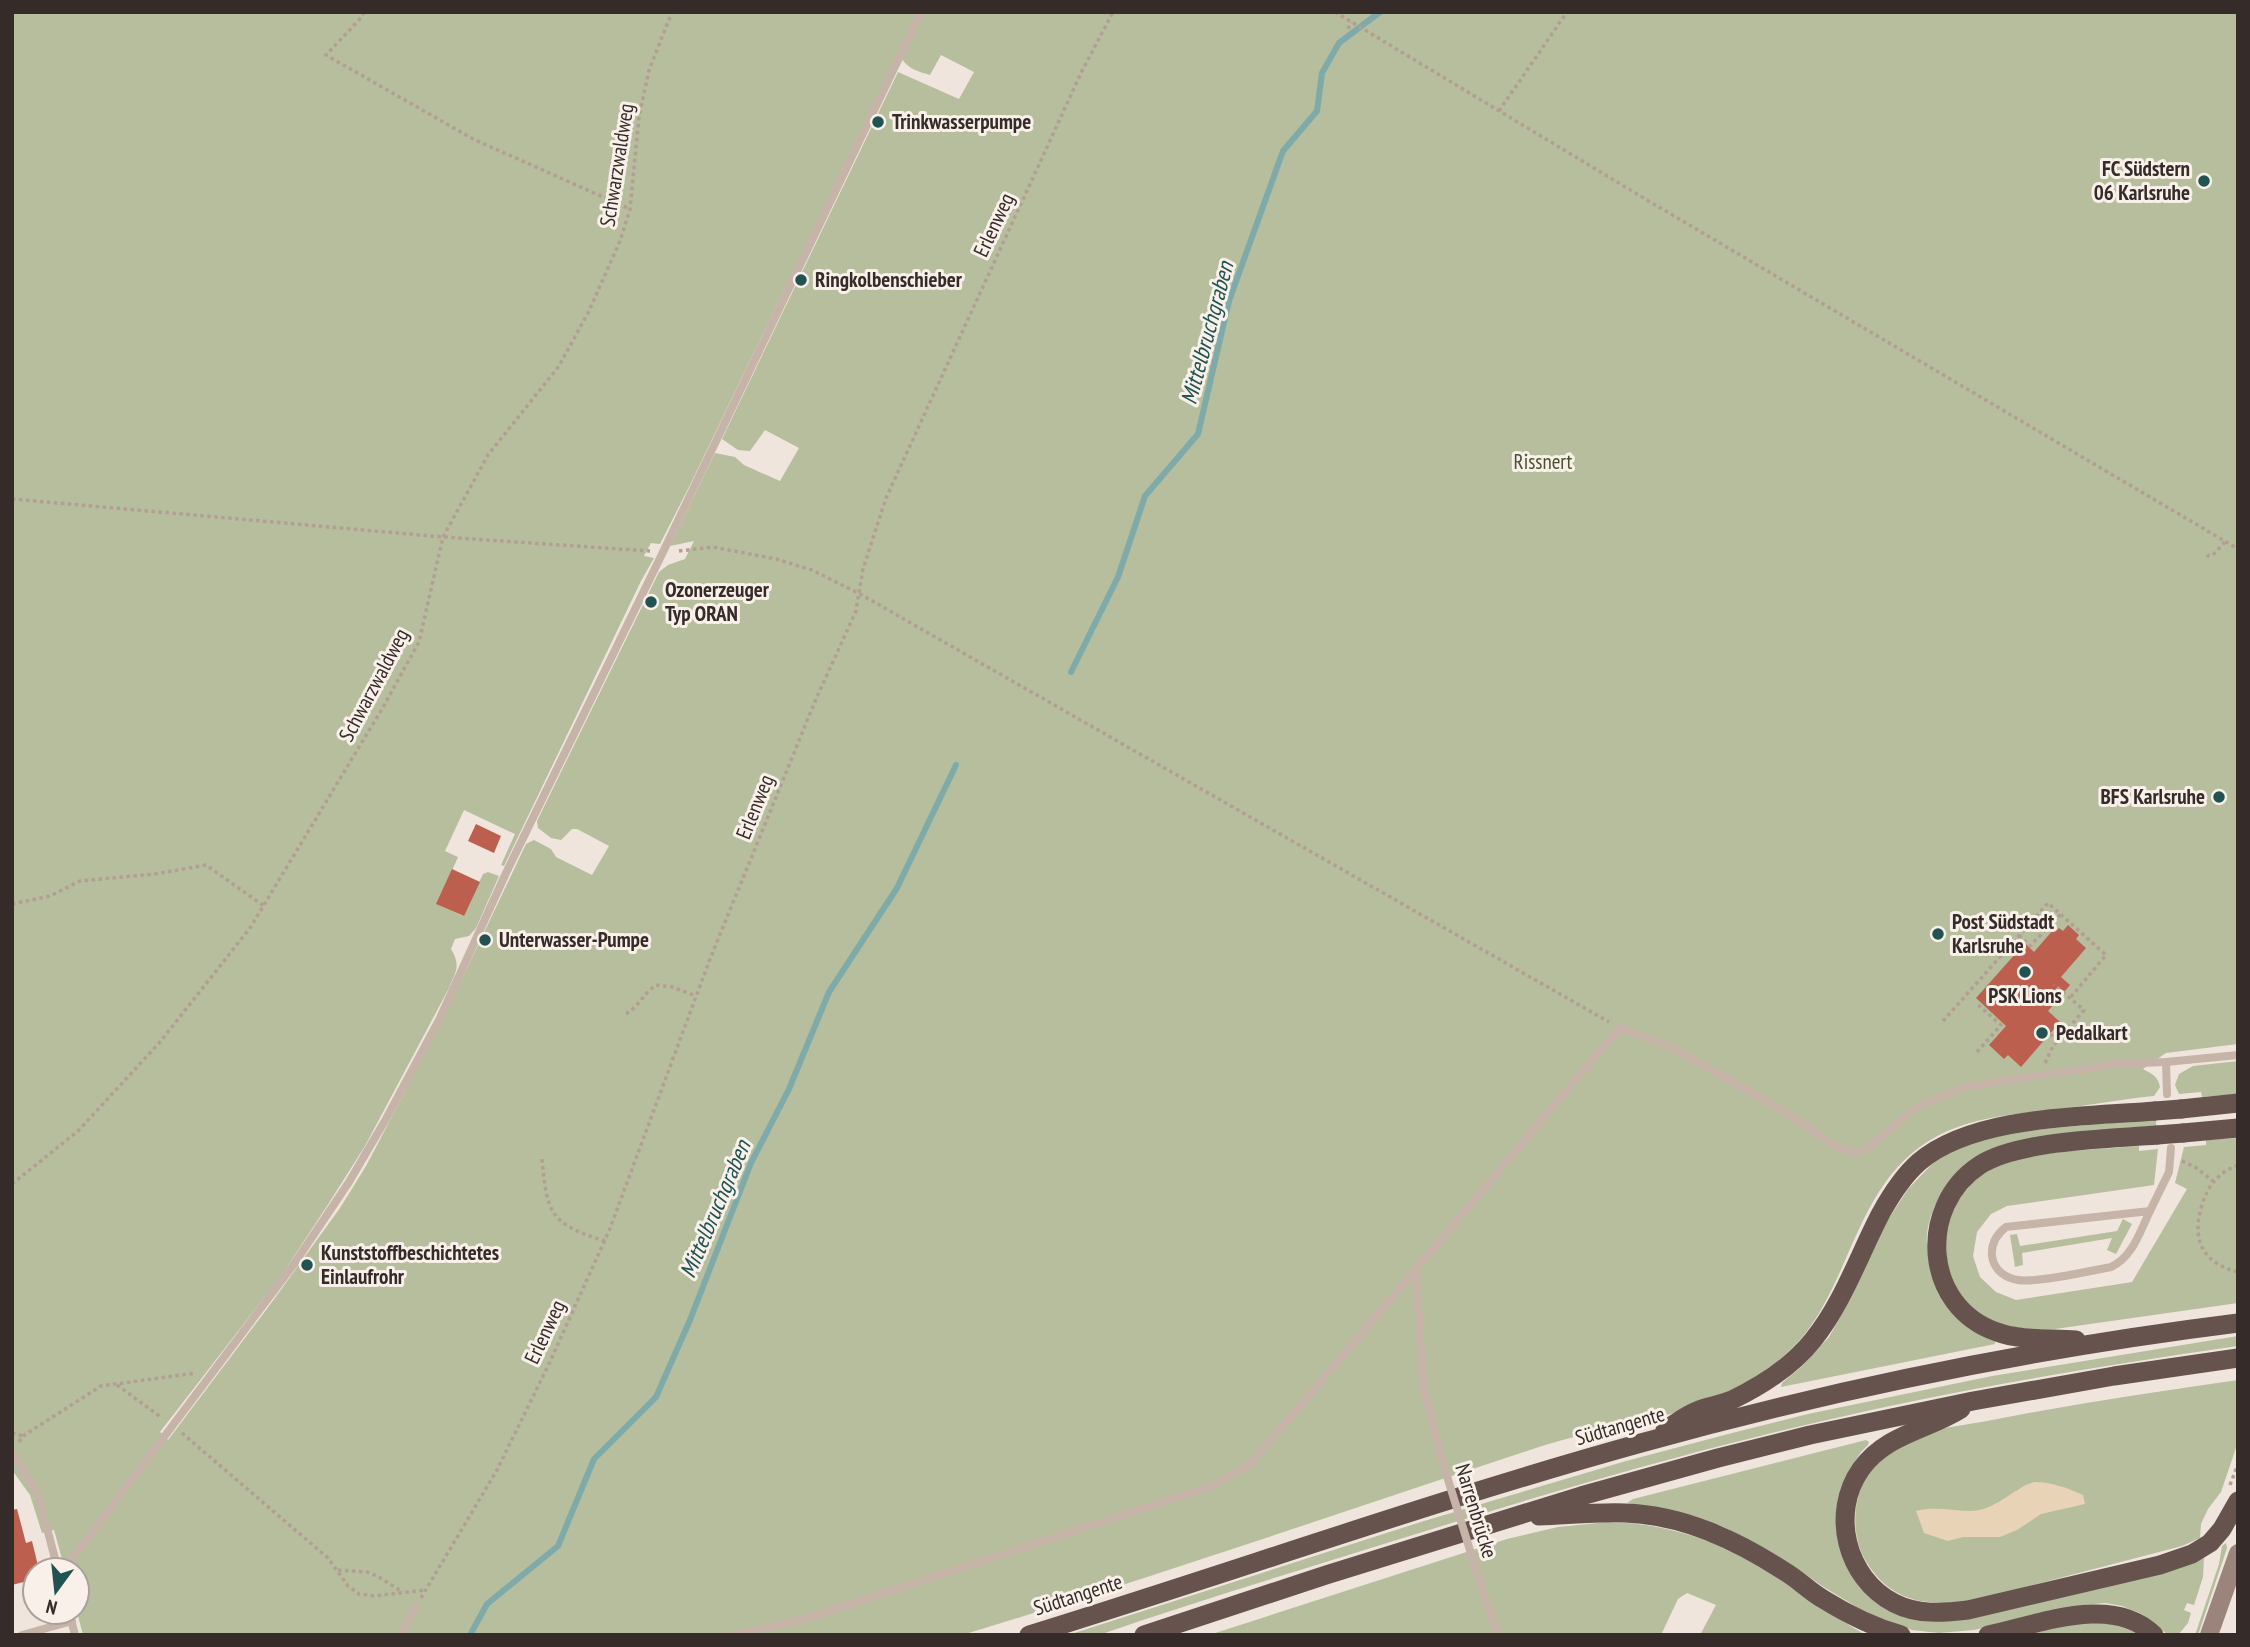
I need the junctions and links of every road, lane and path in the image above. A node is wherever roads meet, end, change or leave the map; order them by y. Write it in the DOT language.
graph roads {
  1 [pos="364,12"];
  2 [pos="672,12"];
  3 [pos="921,12"];
  4 [pos="1113,12"];
  5 [pos="1335,12"];
  6 [pos="1566,12"];
  7 [pos="1351,22"];
  8 [pos="1348,29"];
  9 [pos="1372,35"];
  10 [pos="1364,39"];
  11 [pos="1499,111"];
  12 [pos="630,209"];
  13 [pos="12,499"];
  14 [pos="443,537"];
  15 [pos="2225,542"];
  16 [pos="2238,549"];
  17 [pos="663,552"];
  18 [pos="2207,557"];
  19 [pos="860,594"];
  20 [pos="12,904"];
  21 [pos="264,905"];
  22 [pos="2061,914"];
  23 [pos="2019,935"];
  24 [pos="2014,942"];
  25 [pos="2021,948"];
  26 [pos="2054,985"];
  27 [pos="696,996"];
  28 [pos="2070,998"];
  29 [pos="1977,1004"];
  30 [pos="625,1014"];
  31 [pos="1944,1021"];
  32 [pos="1620,1028"];
  33 [pos="2050,1034"];
  34 [pos="2057,1041"];
  35 [pos="1977,1052"];
  36 [pos="2238,1055"];
  37 [pos="2166,1062"];
  38 [pos="2046,1074"];
  39 [pos="2167,1094"];
  40 [pos="2238,1103"];
  41 [pos="2238,1128"];
  42 [pos="2171,1143"];
  43 [pos="542,1159"];
  44 [pos="2238,1166"];
  45 [pos="2213,1181"];
  46 [pos="12,1184"];
  47 [pos="2150,1210"];
  48 [pos="605,1241"];
  49 [pos="2238,1272"];
  50 [pos="1416,1273"];
  51 [pos="2238,1324"];
  52 [pos="2109,1341"];
  53 [pos="2238,1359"];
  54 [pos="215,1370"];
  55 [pos="117,1385"];
  56 [pos="1973,1401"];
  57 [pos="173,1425"];
  58 [pos="12,1433"];
  59 [pos="23,1436"];
  60 [pos="1641,1443"];
  61 [pos="12,1452"];
  62 [pos="2238,1501"];
  63 [pos="1514,1518"];
  64 [pos="2238,1553"];
  65 [pos="57,1556"];
  66 [pos="72,1556"];
  67 [pos="338,1570"];
  68 [pos="425,1590"];
  69 [pos="402,1592"];
  70 [pos="415,1608"];
  71 [pos="45,1626"];
  72 [pos="22,1635"];
  73 [pos="401,1635"];
  74 [pos="734,1635"];
  75 [pos="1029,1635"];
  76 [pos="1144,1635"];
  77 [pos="1498,1635"];
  78 [pos="1901,1635"];
  79 [pos="1988,1635"];
  80 [pos="2154,1635"];
  81 [pos="2209,1635"];
  1 -- 12 [label="path"];
  2 -- 12 [label="path, Schwarzwaldweg"];
  3 -- 17 [label="lane"];
  4 -- 19 [label="path, Erlenweg"];
  5 -- 7 [label="path"];
  6 -- 11 [label="path"];
  7 -- 8 [label="path"];
  7 -- 9 [label="path"];
  9 -- 10 [label="path"];
  9 -- 11 [label="path"];
  11 -- 15 [label="path"];
  12 -- 14 [label="path, Schwarzwaldweg"];
  13 -- 14 [label="path"];
  14 -- 17 [label="path"];
  14 -- 21 [label="path, Schwarzwaldweg"];
  15 -- 16 [label="path"];
  15 -- 18 [label="path"];
  17 -- 19 [label="path"];
  17 -- 54 [label="lane"];
  19 -- 27 [label="path, Erlenweg"];
  19 -- 32 [label="path"];
  20 -- 21 [label="path"];
  21 -- 46 [label="path, Schwarzwaldweg"];
  22 -- 23 [label="path"];
  22 -- 23 [label="path"];
  22 -- 28 [label="path"];
  23 -- 24 [label="path"];
  24 -- 25 [label="path"];
  24 -- 31 [label="path"];
  26 -- 28 [label="path"];
  27 -- 30 [label="path"];
  27 -- 48 [label="path, Erlenweg"];
  28 -- 34 [label="path"];
  29 -- 35 [label="path"];
  32 -- 38 [label="lane"];
  32 -- 50 [label="lane"];
  33 -- 34 [label="path"];
  34 -- 38 [label="path"];
  36 -- 37 [label="lane"];
  37 -- 38 [label="lane"];
  37 -- 39 [label="lane"];
  40 -- 60 [label="highway, bridge"];
  41 -- 42 [label="highway"];
  42 -- 45 [label="path"];
  42 -- 47 [label="lane"];
  42 -- 52 [label="highway"];
  43 -- 48 [label="path"];
  44 -- 45 [label="path"];
  45 -- 49 [label="path"];
  47 -- 47 [label="lane"];
  48 -- 68 [label="path, Erlenweg"];
  50 -- 74 [label="lane"];
  50 -- 77 [label="lane, Narrenbrücke, bridge"];
  51 -- 52 [label="highway, Südtangente"];
  52 -- 60 [label="highway, Südtangente"];
  53 -- 56 [label="highway"];
  54 -- 55 [label="path"];
  54 -- 57 [label="lane"];
  55 -- 57 [label="path"];
  55 -- 59 [label="path"];
  56 -- 62 [label="highway"];
  56 -- 63 [label="highway"];
  57 -- 66 [label="lane"];
  57 -- 67 [label="path"];
  58 -- 59 [label="path"];
  59 -- 61 [label="path"];
  60 -- 75 [label="highway, Südtangente"];
  61 -- 65 [label="lane"];
  63 -- 76 [label="highway"];
  63 -- 78 [label="highway"];
  64 -- 81 [label="main road"];
  67 -- 69 [label="path"];
  67 -- 69 [label="path"];
  68 -- 69 [label="path"];
  68 -- 70 [label="path, Erlenweg"];
  70 -- 73 [label="lane"];
  71 -- 72 [label="lane"];
  79 -- 80 [label="highway"];
}
